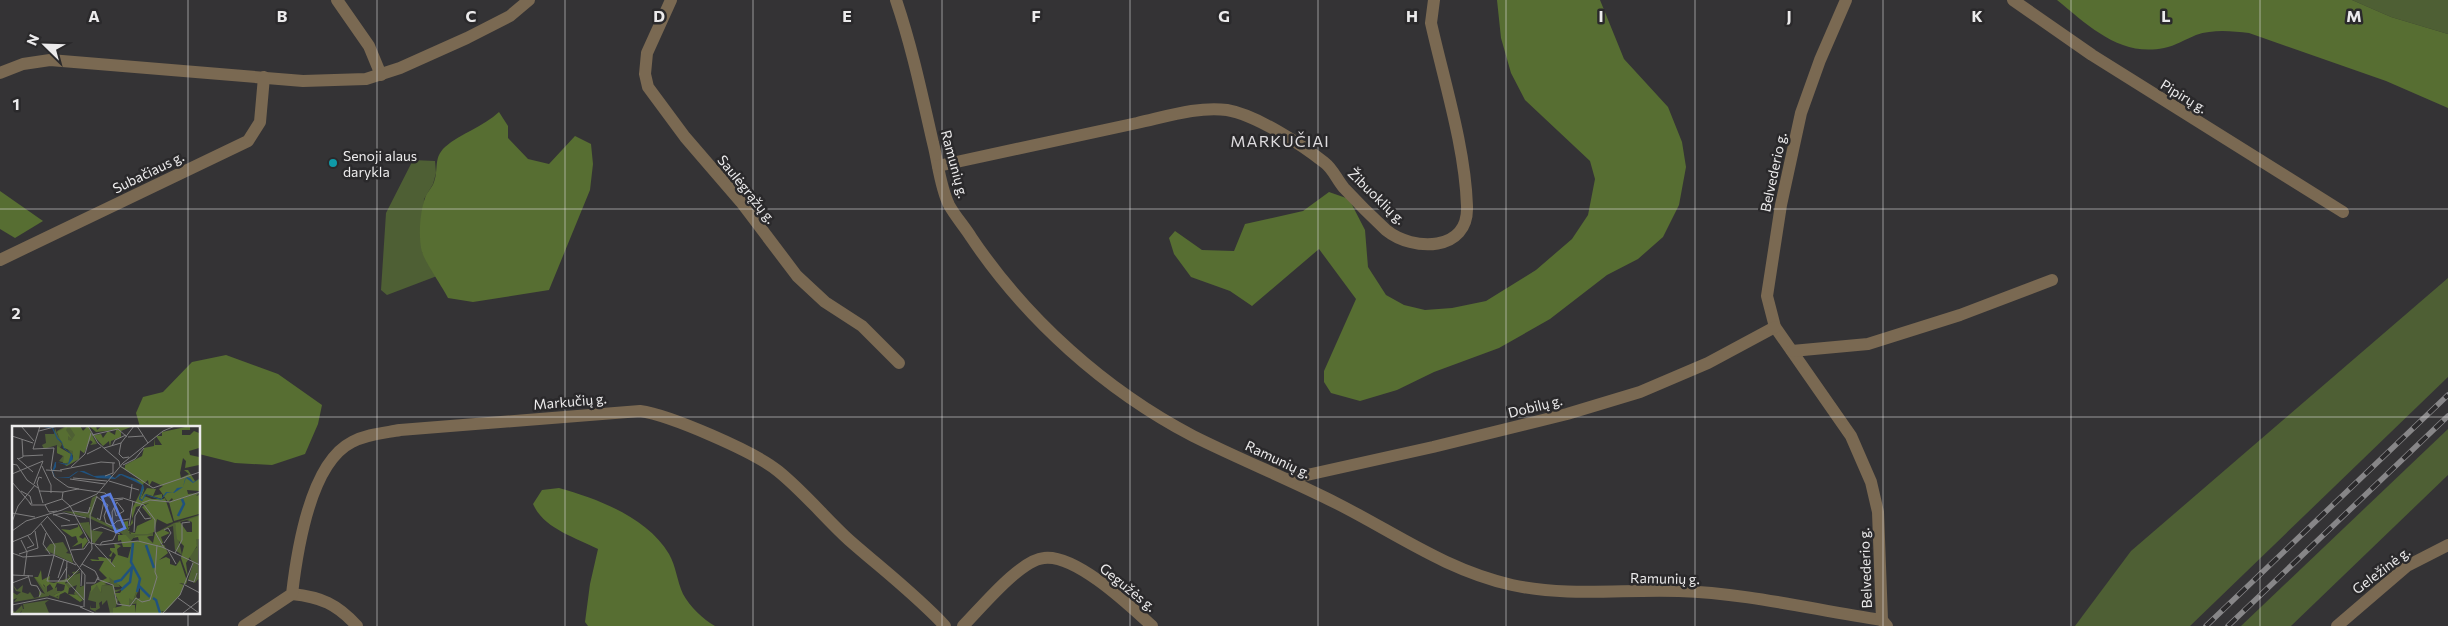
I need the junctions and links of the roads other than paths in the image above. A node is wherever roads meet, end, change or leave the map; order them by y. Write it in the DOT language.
graph roads {
  1 [pos="337,0"];
  2 [pos="529,0"];
  3 [pos="671,0"];
  4 [pos="896,0"];
  5 [pos="1434,0"];
  6 [pos="1846,0"];
  7 [pos="2013,0"];
  8 [pos="0,73"];
  9 [pos="380,75"];
  10 [pos="264,77"];
  11 [pos="938,166"];
  12 [pos="2342,212"];
  13 [pos="0,260"];
  14 [pos="2052,280"];
  15 [pos="1775,327"];
  16 [pos="1792,351"];
  17 [pos="899,363"];
  18 [pos="1289,480"];
  19 [pos="2448,545"];
  20 [pos="292,594"];
  21 [pos="1884,623"];
  22 [pos="244,626"];
  23 [pos="358,626"];
  24 [pos="945,626"];
  25 [pos="963,626"];
  26 [pos="1152,626"];
  27 [pos="2337,626"];
  1 -- 9 [label="street"];
  2 -- 9 [label="street"];
  3 -- 17 [label="street, Saulėgrąžų g."];
  4 -- 11 [label="street, Ramunių g."];
  5 -- 11 [label="street, Žibuoklių g."];
  6 -- 15 [label="street, Belvederio g."];
  7 -- 12 [label="street, Pipirų g."];
  8 -- 10 [label="street"];
  9 -- 10 [label="street"];
  10 -- 13 [label="street, Subačiaus g."];
  11 -- 18 [label="street, Ramunių g."];
  14 -- 16 [label="street"];
  15 -- 16 [label="street, Belvederio g."];
  15 -- 18 [label="street, Dobilų g."];
  16 -- 21 [label="street, Belvederio g."];
  18 -- 21 [label="street, Ramunių g."];
  19 -- 27 [label="street, Geležinė g."];
  20 -- 22 [label="street"];
  20 -- 23 [label="street"];
  20 -- 24 [label="street, Markučių g."];
  25 -- 26 [label="street, Gegužės g."];
}
